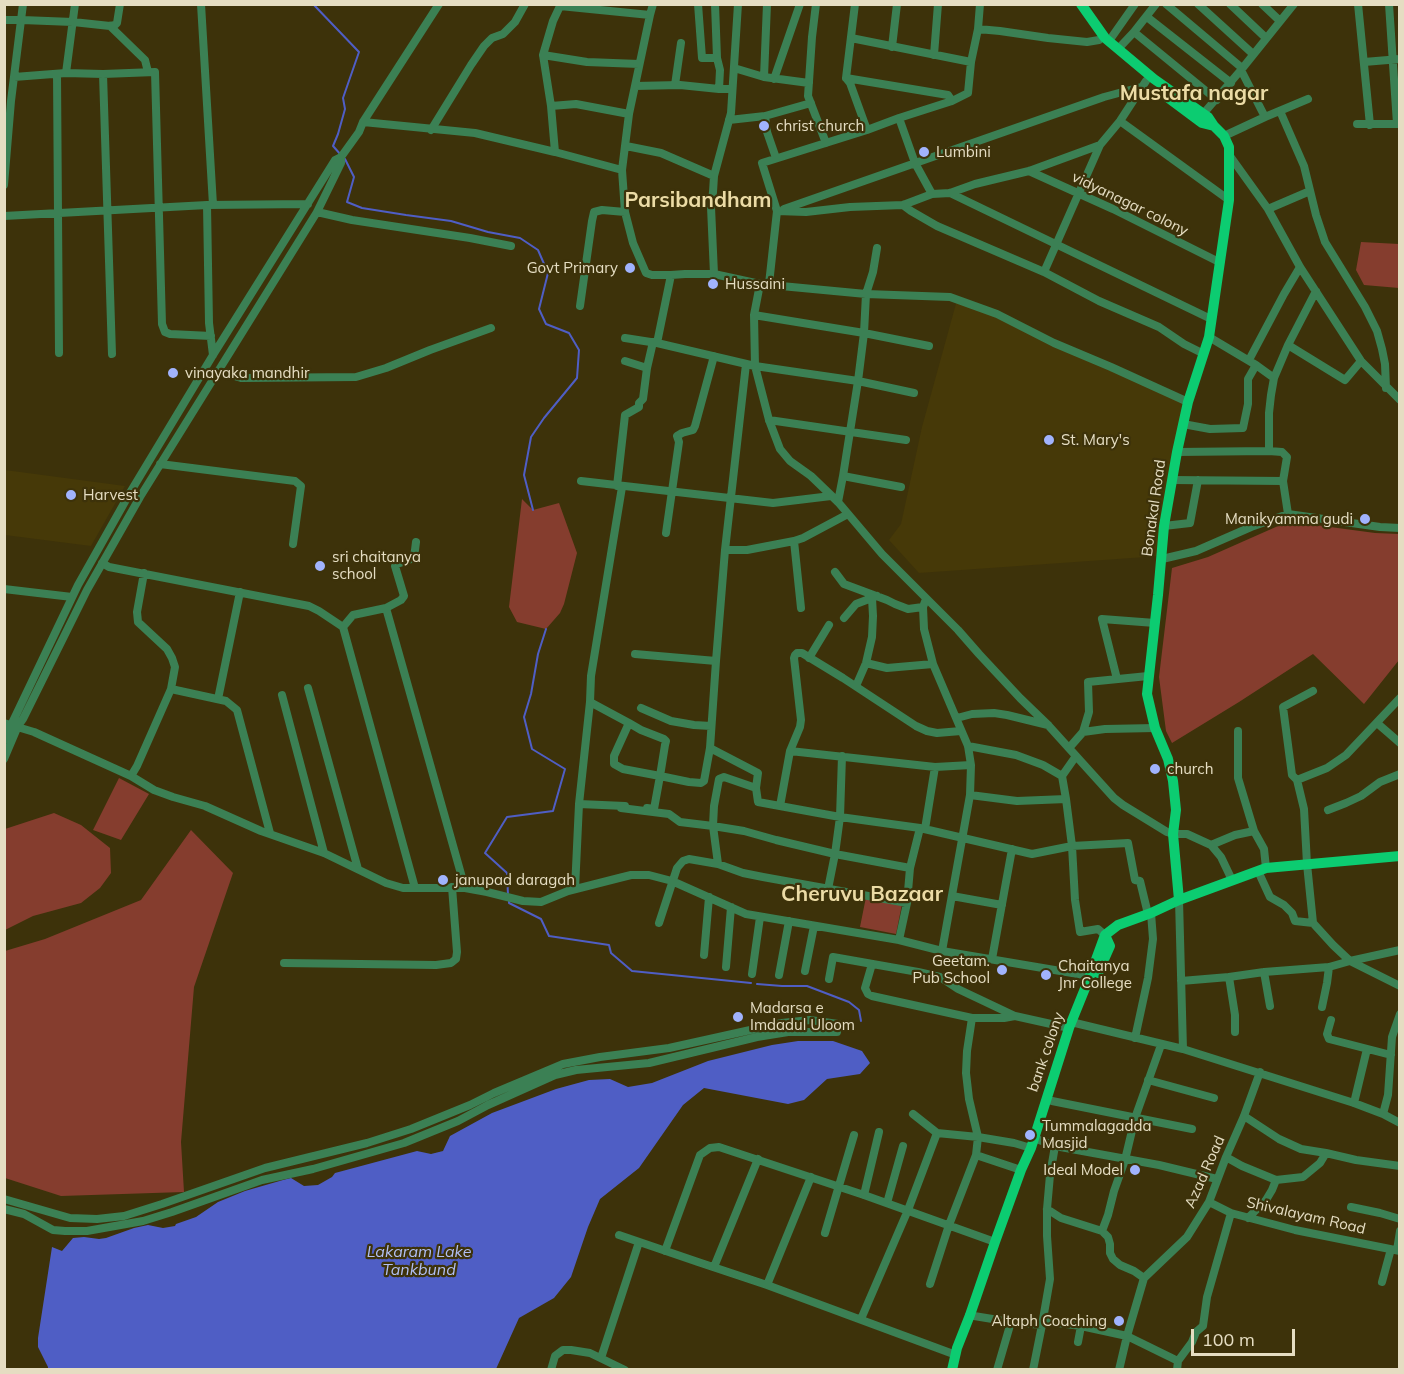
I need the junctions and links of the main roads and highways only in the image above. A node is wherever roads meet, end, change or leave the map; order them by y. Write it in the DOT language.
graph roads {
  1 [pos="1074,4"];
  2 [pos="1081,4"];
  3 [pos="1104,40"];
  4 [pos="1214,126"];
  5 [pos="1400,856"];
  6 [pos="1179,900"];
  7 [pos="1105,935"];
  8 [pos="1072,1025"];
  9 [pos="1034,1142"];
  10 [pos="954,1370"];
  1 -- 3 [label="main road, Bonakal Road"];
  2 -- 3 [label="main road, Bonakal Road"];
  3 -- 4 [label="main road, Bonakal Road"];
  3 -- 4 [label="main road, Bonakal Road"];
  4 -- 6 [label="main road, Bonakal Road"];
  5 -- 6 [label="main road"];
  6 -- 7 [label="main road"];
  7 -- 8 [label="main road, bank colony"];
  7 -- 8 [label="main road"];
  8 -- 9 [label="main road, bank colony"];
  8 -- 9 [label="main road"];
  9 -- 10 [label="main road"];
  9 -- 10 [label="main road, bank colony"];
}
